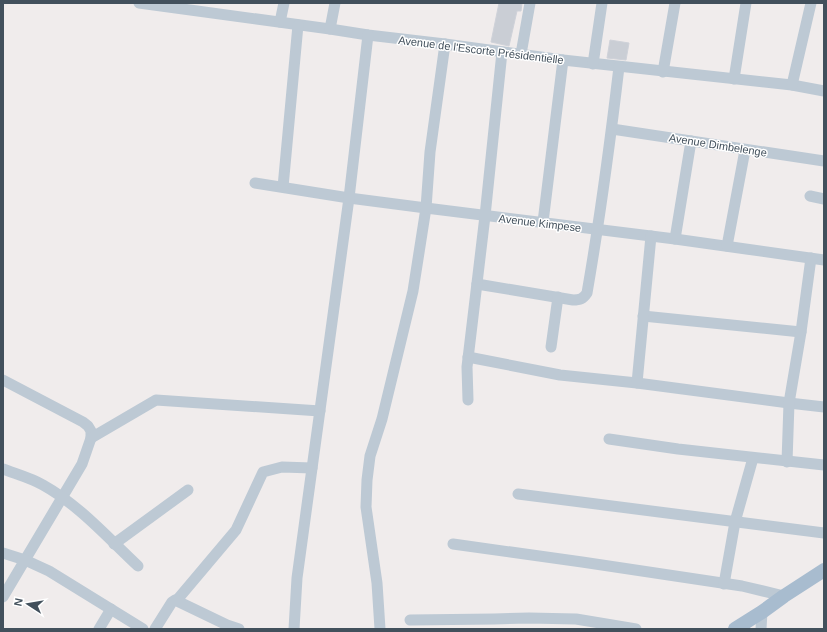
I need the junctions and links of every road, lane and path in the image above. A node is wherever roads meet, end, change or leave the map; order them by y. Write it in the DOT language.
graph roads {
  1 [pos="139,3"];
  2 [pos="284,3"];
  3 [pos="335,3"];
  4 [pos="530,3"];
  5 [pos="602,3"];
  6 [pos="675,3"];
  7 [pos="746,3"];
  8 [pos="811,3"];
  9 [pos="195,7"];
  10 [pos="280,22"];
  11 [pos="298,25"];
  12 [pos="330,29"];
  13 [pos="368,35"];
  14 [pos="445,44"];
  15 [pos="502,52"];
  16 [pos="522,54"];
  17 [pos="563,60"];
  18 [pos="592,64"];
  19 [pos="619,67"];
  20 [pos="663,72"];
  21 [pos="734,79"];
  22 [pos="792,85"];
  23 [pos="824,91"];
  24 [pos="612,130"];
  25 [pos="691,141"];
  26 [pos="745,150"];
  27 [pos="824,161"];
  28 [pos="255,183"];
  29 [pos="283,187"];
  30 [pos="810,196"];
  31 [pos="350,198"];
  32 [pos="824,198"];
  33 [pos="426,208"];
  34 [pos="485,216"];
  35 [pos="543,222"];
  36 [pos="598,230"];
  37 [pos="651,236"];
  38 [pos="675,239"];
  39 [pos="727,246"];
  40 [pos="810,258"];
  41 [pos="824,260"];
  42 [pos="477,284"];
  43 [pos="558,297"];
  44 [pos="643,316"];
  45 [pos="801,332"];
  46 [pos="551,347"];
  47 [pos="468,357"];
  48 [pos="3,380"];
  49 [pos="637,383"];
  50 [pos="468,400"];
  51 [pos="789,403"];
  52 [pos="824,407"];
  53 [pos="320,411"];
  54 [pos="91,438"];
  55 [pos="609,439"];
  56 [pos="753,458"];
  57 [pos="786,462"];
  58 [pos="824,465"];
  59 [pos="312,468"];
  60 [pos="3,469"];
  61 [pos="188,490"];
  62 [pos="518,494"];
  63 [pos="62,497"];
  64 [pos="735,522"];
  65 [pos="824,533"];
  66 [pos="114,544"];
  67 [pos="453,544"];
  68 [pos="3,552"];
  69 [pos="25,560"];
  70 [pos="138,566"];
  71 [pos="824,570"];
  72 [pos="724,584"];
  73 [pos="784,596"];
  74 [pos="3,597"];
  75 [pos="175,600"];
  76 [pos="111,609"];
  77 [pos="762,612"];
  78 [pos="410,620"];
  79 [pos="99,629"];
  80 [pos="142,629"];
  81 [pos="155,629"];
  82 [pos="240,629"];
  83 [pos="294,629"];
  84 [pos="380,629"];
  85 [pos="636,629"];
  86 [pos="735,629"];
  87 [pos="761,629"];
  1 -- 9 [label="street, Avenue de l'Escorte Présidentielle"];
  2 -- 10 [label="street"];
  3 -- 12 [label="street"];
  4 -- 16 [label="street"];
  5 -- 18 [label="street"];
  6 -- 20 [label="street"];
  7 -- 21 [label="street"];
  8 -- 22 [label="street"];
  9 -- 10 [label="street, Avenue de l'Escorte Présidentielle"];
  10 -- 11 [label="street, Avenue de l'Escorte Présidentielle"];
  11 -- 12 [label="street, Avenue de l'Escorte Présidentielle"];
  11 -- 29 [label="street"];
  12 -- 13 [label="street, Avenue de l'Escorte Présidentielle"];
  13 -- 14 [label="street, Avenue de l'Escorte Présidentielle"];
  13 -- 31 [label="street"];
  14 -- 15 [label="street, Avenue de l'Escorte Présidentielle"];
  14 -- 33 [label="street"];
  15 -- 16 [label="street, Avenue de l'Escorte Présidentielle"];
  15 -- 34 [label="street"];
  16 -- 17 [label="street, Avenue de l'Escorte Présidentielle"];
  17 -- 18 [label="street, Avenue de l'Escorte Présidentielle"];
  17 -- 35 [label="street"];
  18 -- 19 [label="street, Avenue de l'Escorte Présidentielle"];
  19 -- 20 [label="street, Avenue de l'Escorte Présidentielle"];
  19 -- 24 [label="street"];
  20 -- 21 [label="street, Avenue de l'Escorte Présidentielle"];
  21 -- 22 [label="street, Avenue de l'Escorte Présidentielle"];
  22 -- 23 [label="street, Avenue de l'Escorte Présidentielle"];
  24 -- 25 [label="street, Avenue Dimbelenge"];
  24 -- 36 [label="street"];
  25 -- 26 [label="street, Avenue Dimbelenge"];
  25 -- 38 [label="street"];
  26 -- 27 [label="street, Avenue Dimbelenge"];
  26 -- 39 [label="street"];
  28 -- 29 [label="street, Avenue Kimpese"];
  29 -- 31 [label="street, Avenue Kimpese"];
  30 -- 32 [label="street"];
  31 -- 33 [label="street, Avenue Kimpese"];
  31 -- 53 [label="street"];
  33 -- 34 [label="street, Avenue Kimpese"];
  33 -- 84 [label="street"];
  34 -- 35 [label="street, Avenue Kimpese"];
  34 -- 42 [label="street"];
  35 -- 36 [label="street, Avenue Kimpese"];
  36 -- 37 [label="street, Avenue Kimpese"];
  36 -- 43 [label="street"];
  37 -- 38 [label="street, Avenue Kimpese"];
  37 -- 44 [label="street"];
  38 -- 39 [label="street, Avenue Kimpese"];
  39 -- 40 [label="street, Avenue Kimpese"];
  40 -- 41 [label="street, Avenue Kimpese"];
  40 -- 45 [label="street"];
  42 -- 43 [label="street"];
  42 -- 47 [label="street"];
  43 -- 46 [label="street"];
  44 -- 45 [label="street"];
  44 -- 49 [label="street"];
  45 -- 51 [label="street"];
  47 -- 49 [label="street"];
  47 -- 50 [label="street"];
  48 -- 54 [label="street"];
  49 -- 51 [label="street"];
  51 -- 52 [label="street"];
  51 -- 57 [label="street"];
  53 -- 54 [label="street"];
  53 -- 59 [label="street"];
  54 -- 63 [label="street"];
  55 -- 56 [label="street"];
  56 -- 57 [label="street"];
  56 -- 64 [label="street"];
  57 -- 58 [label="street"];
  59 -- 75 [label="street"];
  59 -- 83 [label="street"];
  60 -- 63 [label="street"];
  61 -- 66 [label="street"];
  62 -- 64 [label="street"];
  63 -- 66 [label="street"];
  63 -- 69 [label="street"];
  64 -- 65 [label="street"];
  64 -- 72 [label="street"];
  66 -- 70 [label="street"];
  67 -- 72 [label="street"];
  68 -- 69 [label="street"];
  69 -- 74 [label="street"];
  69 -- 76 [label="street"];
  71 -- 73 [label="main road"];
  72 -- 73 [label="street"];
  73 -- 77 [label="main road"];
  75 -- 81 [label="street"];
  75 -- 82 [label="street"];
  76 -- 79 [label="street"];
  76 -- 80 [label="street"];
  77 -- 86 [label="main road"];
  77 -- 87 [label="street"];
  78 -- 85 [label="street"];
}
